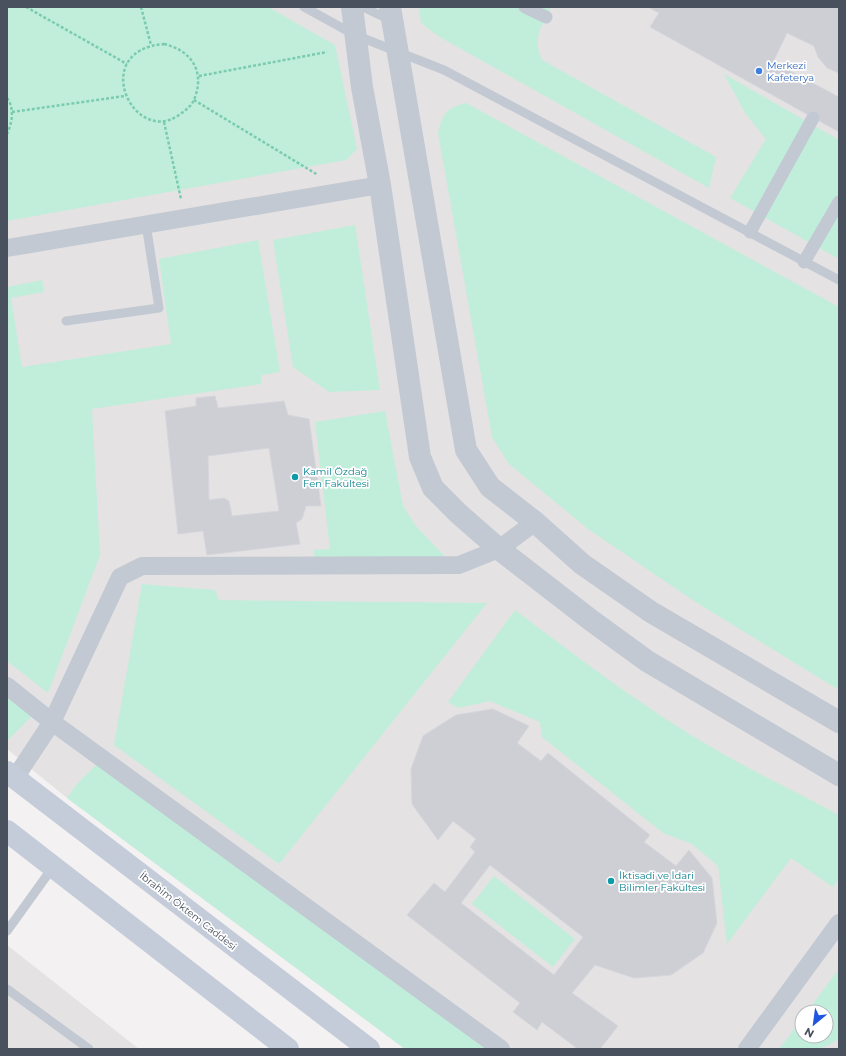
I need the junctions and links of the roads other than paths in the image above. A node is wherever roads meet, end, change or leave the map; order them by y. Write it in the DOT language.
graph roads {
  1 [pos="304,7"];
  2 [pos="352,7"];
  3 [pos="363,7"];
  4 [pos="525,7"];
  5 [pos="391,14"];
  6 [pos="546,17"];
  7 [pos="355,35"];
  8 [pos="397,52"];
  9 [pos="813,118"];
  10 [pos="380,185"];
  11 [pos="839,202"];
  12 [pos="146,224"];
  13 [pos="750,232"];
  14 [pos="7,248"];
  15 [pos="804,262"];
  16 [pos="839,280"];
  17 [pos="66,321"];
  18 [pos="535,522"];
  19 [pos="499,549"];
  20 [pos="7,686"];
  21 [pos="52,722"];
  22 [pos="839,722"];
  23 [pos="11,775"];
  24 [pos="839,775"];
  25 [pos="7,831"];
  26 [pos="53,868"];
  27 [pos="837,930"];
  28 [pos="7,931"];
  29 [pos="7,989"];
  30 [pos="89,1049"];
  31 [pos="288,1049"];
  32 [pos="369,1049"];
  33 [pos="501,1049"];
  34 [pos="747,1049"];
  1 -- 7 [label="lane"];
  2 -- 7 [label="street"];
  3 -- 5 [label="lane"];
  4 -- 6 [label="street"];
  5 -- 8 [label="street"];
  7 -- 8 [label="lane"];
  7 -- 10 [label="street"];
  8 -- 13 [label="lane"];
  8 -- 18 [label="street"];
  9 -- 13 [label="street"];
  10 -- 12 [label="street"];
  10 -- 19 [label="street"];
  11 -- 15 [label="street"];
  12 -- 14 [label="street"];
  12 -- 17 [label="lane"];
  13 -- 15 [label="lane"];
  15 -- 16 [label="lane"];
  18 -- 19 [label="street"];
  18 -- 22 [label="street"];
  19 -- 21 [label="street"];
  19 -- 24 [label="street"];
  20 -- 21 [label="street"];
  21 -- 23 [label="street"];
  21 -- 33 [label="street"];
  23 -- 32 [label="main road, İbrahim Öktem Caddesi"];
  25 -- 26 [label="main road"];
  26 -- 28 [label="lane"];
  26 -- 31 [label="main road"];
  27 -- 34 [label="street"];
  29 -- 30 [label="lane"];
}
